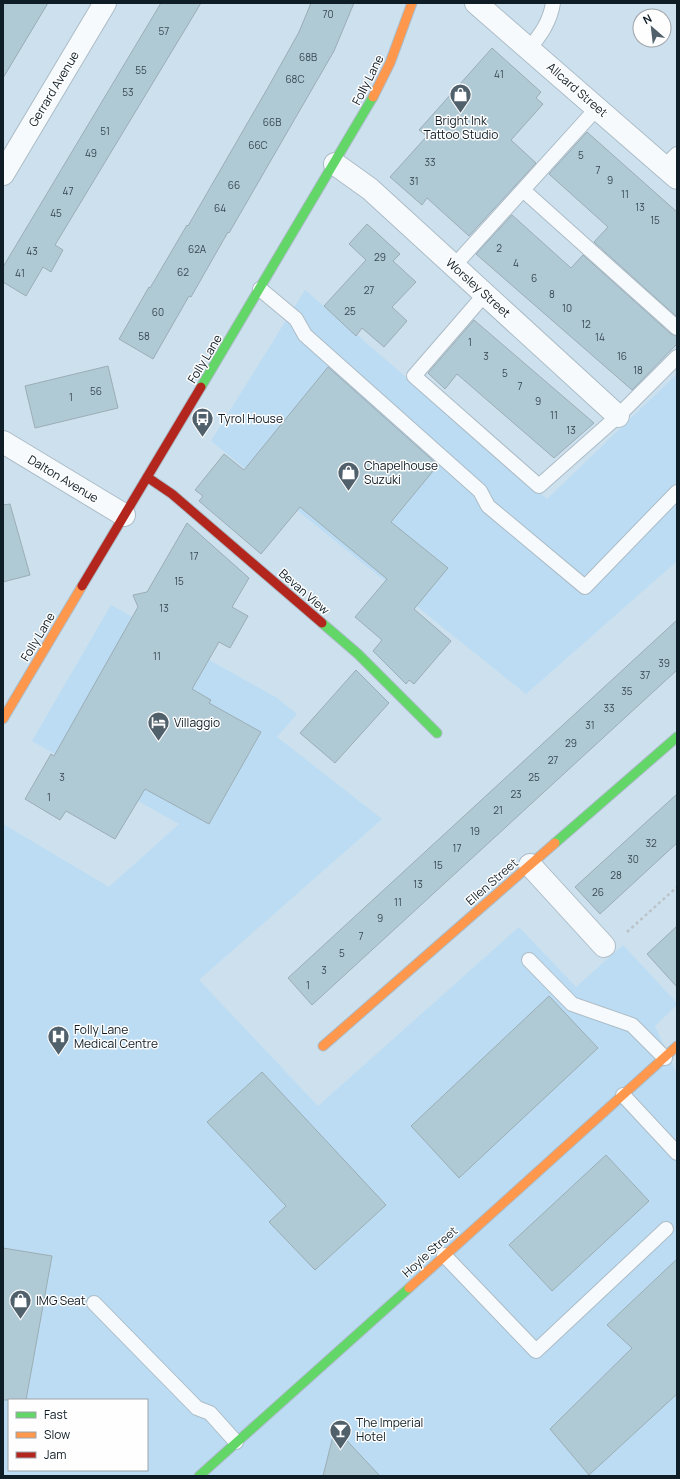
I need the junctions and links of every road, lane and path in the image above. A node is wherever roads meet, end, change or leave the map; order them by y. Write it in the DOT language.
graph roads {
  1 [pos="105,3"];
  2 [pos="412,3"];
  3 [pos="476,3"];
  4 [pos="553,3"];
  5 [pos="529,49"];
  6 [pos="597,108"];
  7 [pos="335,164"];
  8 [pos="673,167"];
  9 [pos="3,174"];
  10 [pos="523,190"];
  11 [pos="454,266"];
  12 [pos="260,289"];
  13 [pos="485,294"];
  14 [pos="677,328"];
  15 [pos="677,356"];
  16 [pos="618,416"];
  17 [pos="3,442"];
  18 [pos="147,477"];
  19 [pos="677,492"];
  20 [pos="124,515"];
  21 [pos="3,719"];
  22 [pos="437,734"];
  23 [pos="677,737"];
  24 [pos="530,865"];
  25 [pos="677,886"];
  26 [pos="626,933"];
  27 [pos="604,946"];
  28 [pos="529,960"];
  29 [pos="323,1046"];
  30 [pos="677,1046"];
  31 [pos="665,1058"];
  32 [pos="623,1095"];
  33 [pos="677,1153"];
  34 [pos="666,1228"];
  35 [pos="444,1255"];
  36 [pos="94,1303"];
  37 [pos="236,1442"];
  38 [pos="199,1476"];
  1 -- 9 [label="street, Gerrard Avenue"];
  2 -- 7 [label="street, Folly Lane"];
  3 -- 5 [label="street, Allcard Street"];
  4 -- 5 [label="lane"];
  5 -- 6 [label="street, Allcard Street"];
  6 -- 8 [label="street, Allcard Street"];
  6 -- 10 [label="lane"];
  7 -- 11 [label="street, Worsley Street"];
  7 -- 12 [label="street, Folly Lane"];
  10 -- 11 [label="lane"];
  10 -- 14 [label="lane"];
  11 -- 13 [label="street, Worsley Street"];
  12 -- 18 [label="street, Folly Lane"];
  12 -- 19 [label="lane"];
  13 -- 16 [label="street, Worsley Street"];
  13 -- 16 [label="lane"];
  15 -- 16 [label="lane"];
  17 -- 20 [label="street, Dalton Avenue"];
  18 -- 20 [label="street, Folly Lane"];
  18 -- 22 [label="street, Bevan View"];
  20 -- 21 [label="street, Folly Lane"];
  23 -- 24 [label="street, Ellen Street"];
  24 -- 27 [label="street"];
  24 -- 29 [label="street, Ellen Street"];
  25 -- 26 [label="path"];
  28 -- 31 [label="lane"];
  30 -- 31 [label="street, Hoyle Street"];
  31 -- 32 [label="street, Hoyle Street"];
  32 -- 33 [label="lane"];
  32 -- 35 [label="street, Hoyle Street"];
  34 -- 35 [label="lane"];
  35 -- 37 [label="street, Hoyle Street"];
  36 -- 37 [label="lane"];
  37 -- 38 [label="street, Hoyle Street"];
}
